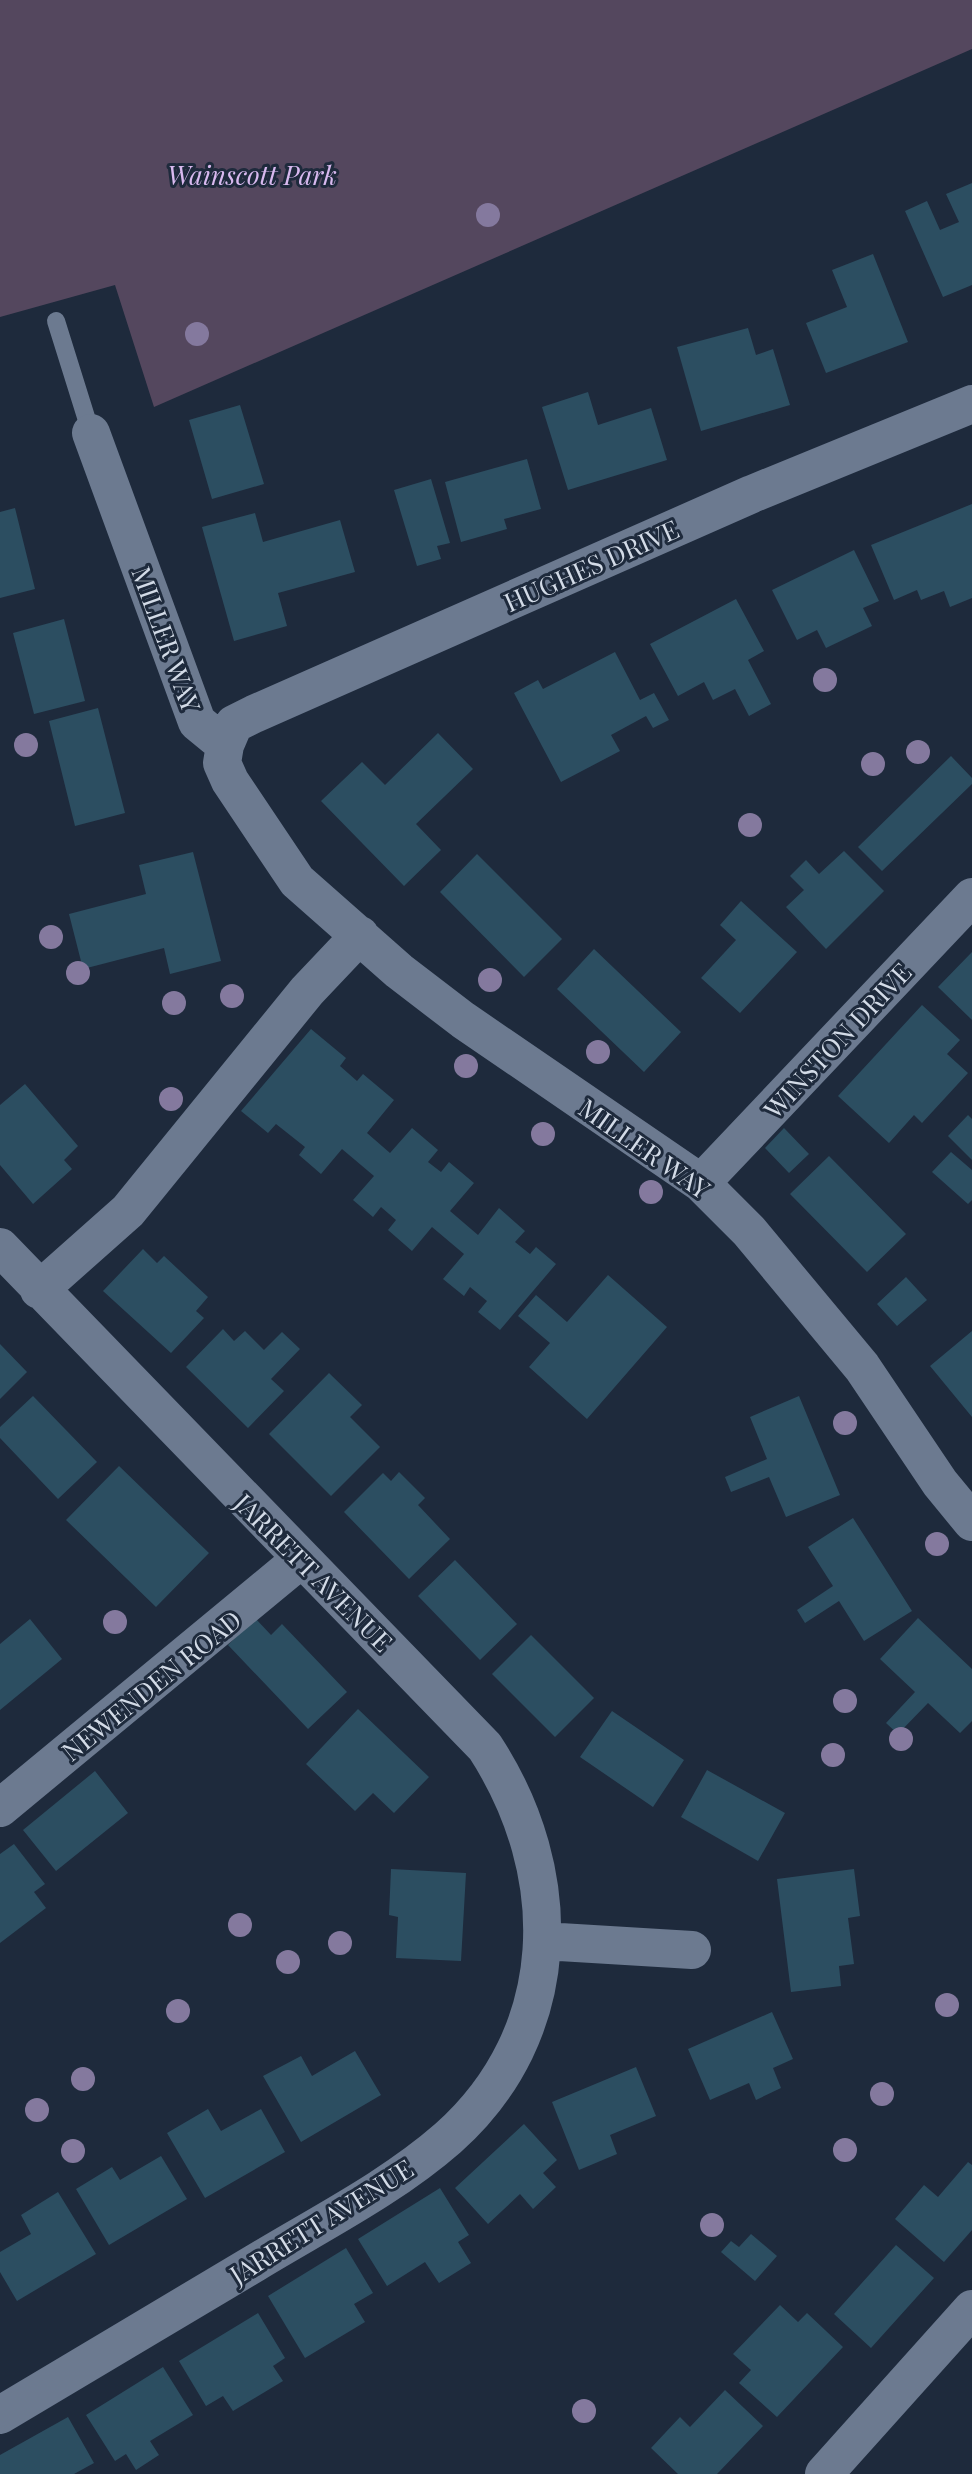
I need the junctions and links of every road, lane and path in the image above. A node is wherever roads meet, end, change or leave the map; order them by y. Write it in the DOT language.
graph roads {
  1 [pos="56,321"];
  2 [pos="972,404"];
  3 [pos="91,433"];
  4 [pos="225,745"];
  5 [pos="972,897"];
  6 [pos="360,935"];
  7 [pos="701,1183"];
  8 [pos="0,1247"];
  9 [pos="39,1290"];
  10 [pos="972,1522"];
  11 [pos="300,1560"];
  12 [pos="0,1808"];
  13 [pos="543,1941"];
  14 [pos="692,1950"];
  15 [pos="972,2309"];
  16 [pos="0,2415"];
  17 [pos="824,2474"];
  1 -- 3 [label="lane"];
  2 -- 4 [label="street, HUGHES DRIVE"];
  3 -- 4 [label="street, MILLER WAY"];
  4 -- 6 [label="street, MILLER WAY"];
  5 -- 7 [label="street, WINSTON DRIVE"];
  6 -- 7 [label="street, MILLER WAY"];
  6 -- 9 [label="street"];
  7 -- 10 [label="street, MILLER WAY"];
  8 -- 9 [label="street, JARRETT AVENUE"];
  9 -- 11 [label="street, JARRETT AVENUE"];
  11 -- 12 [label="street, NEWENDEN ROAD"];
  11 -- 13 [label="street, JARRETT AVENUE"];
  13 -- 14 [label="street"];
  13 -- 16 [label="street, JARRETT AVENUE"];
  15 -- 17 [label="street"];
}
